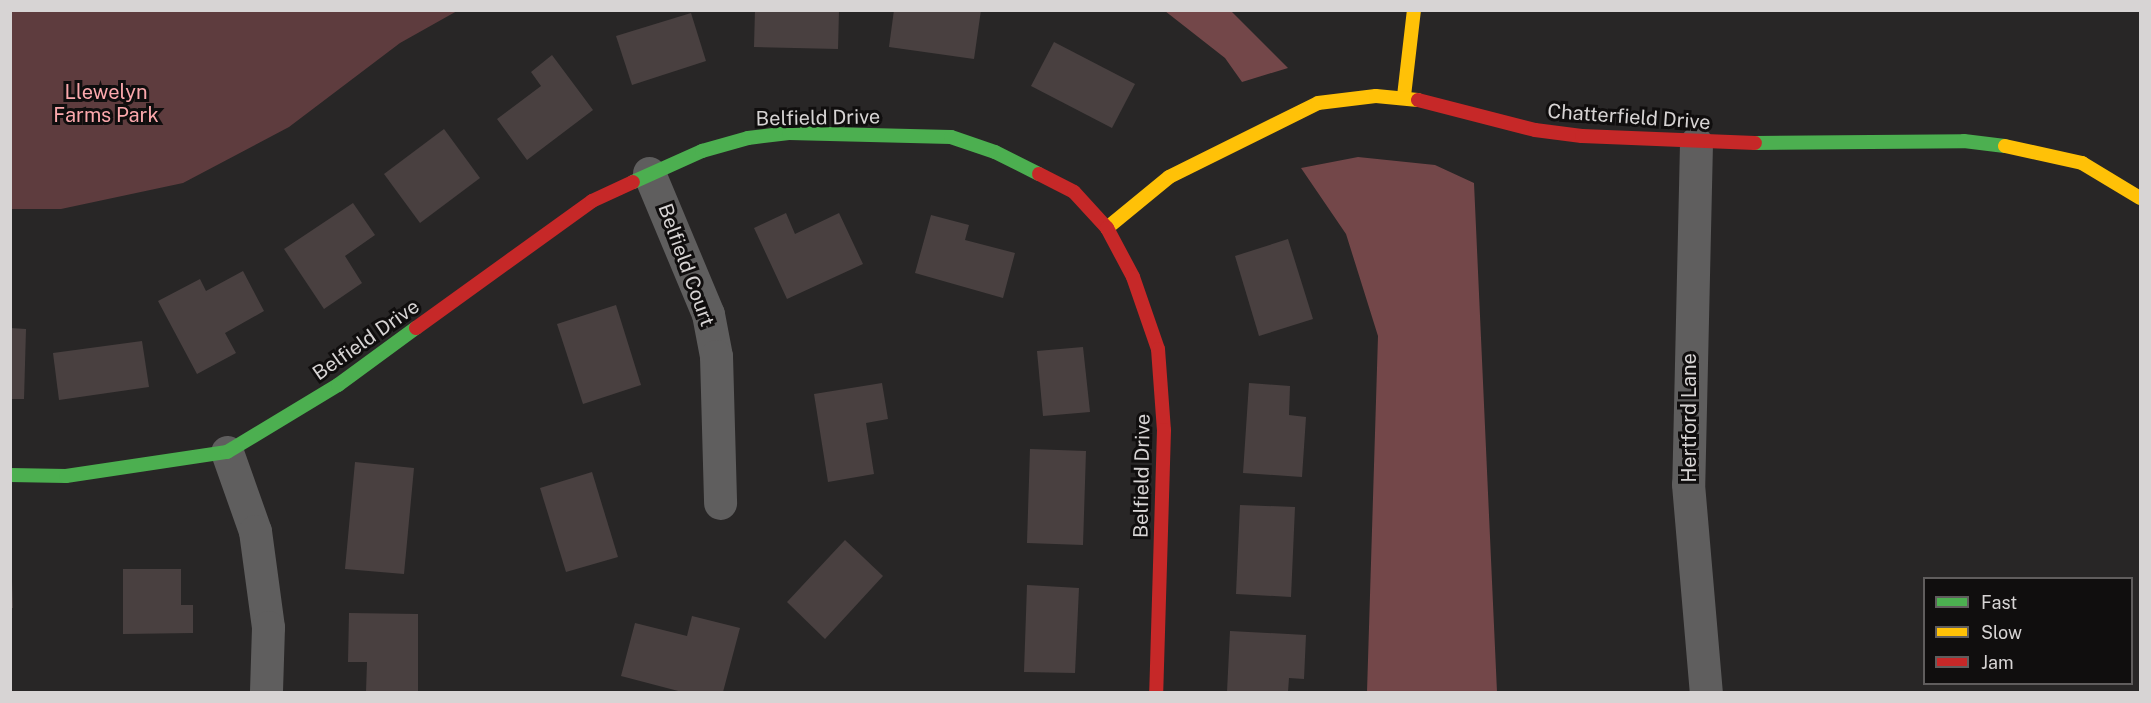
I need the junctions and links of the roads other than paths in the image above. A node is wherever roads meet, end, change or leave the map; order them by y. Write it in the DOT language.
graph roads {
  1 [pos="1414,10"];
  2 [pos="1404,96"];
  3 [pos="1696,142"];
  4 [pos="650,172"];
  5 [pos="2140,198"];
  6 [pos="1107,228"];
  7 [pos="227,452"];
  8 [pos="10,475"];
  9 [pos="720,503"];
  10 [pos="266,693"];
  11 [pos="1156,693"];
  12 [pos="1706,693"];
  1 -- 2 [label="street"];
  2 -- 3 [label="street, Chatterfield Drive"];
  2 -- 6 [label="street, Chatterfield Drive"];
  3 -- 5 [label="street, Chatterfield Drive"];
  3 -- 12 [label="street, Hertford Lane"];
  4 -- 6 [label="street, Belfield Drive"];
  4 -- 7 [label="street, Belfield Drive"];
  4 -- 9 [label="street, Belfield Court"];
  6 -- 11 [label="street, Belfield Drive"];
  7 -- 8 [label="street, Belfield Drive"];
  7 -- 10 [label="street"];
}
